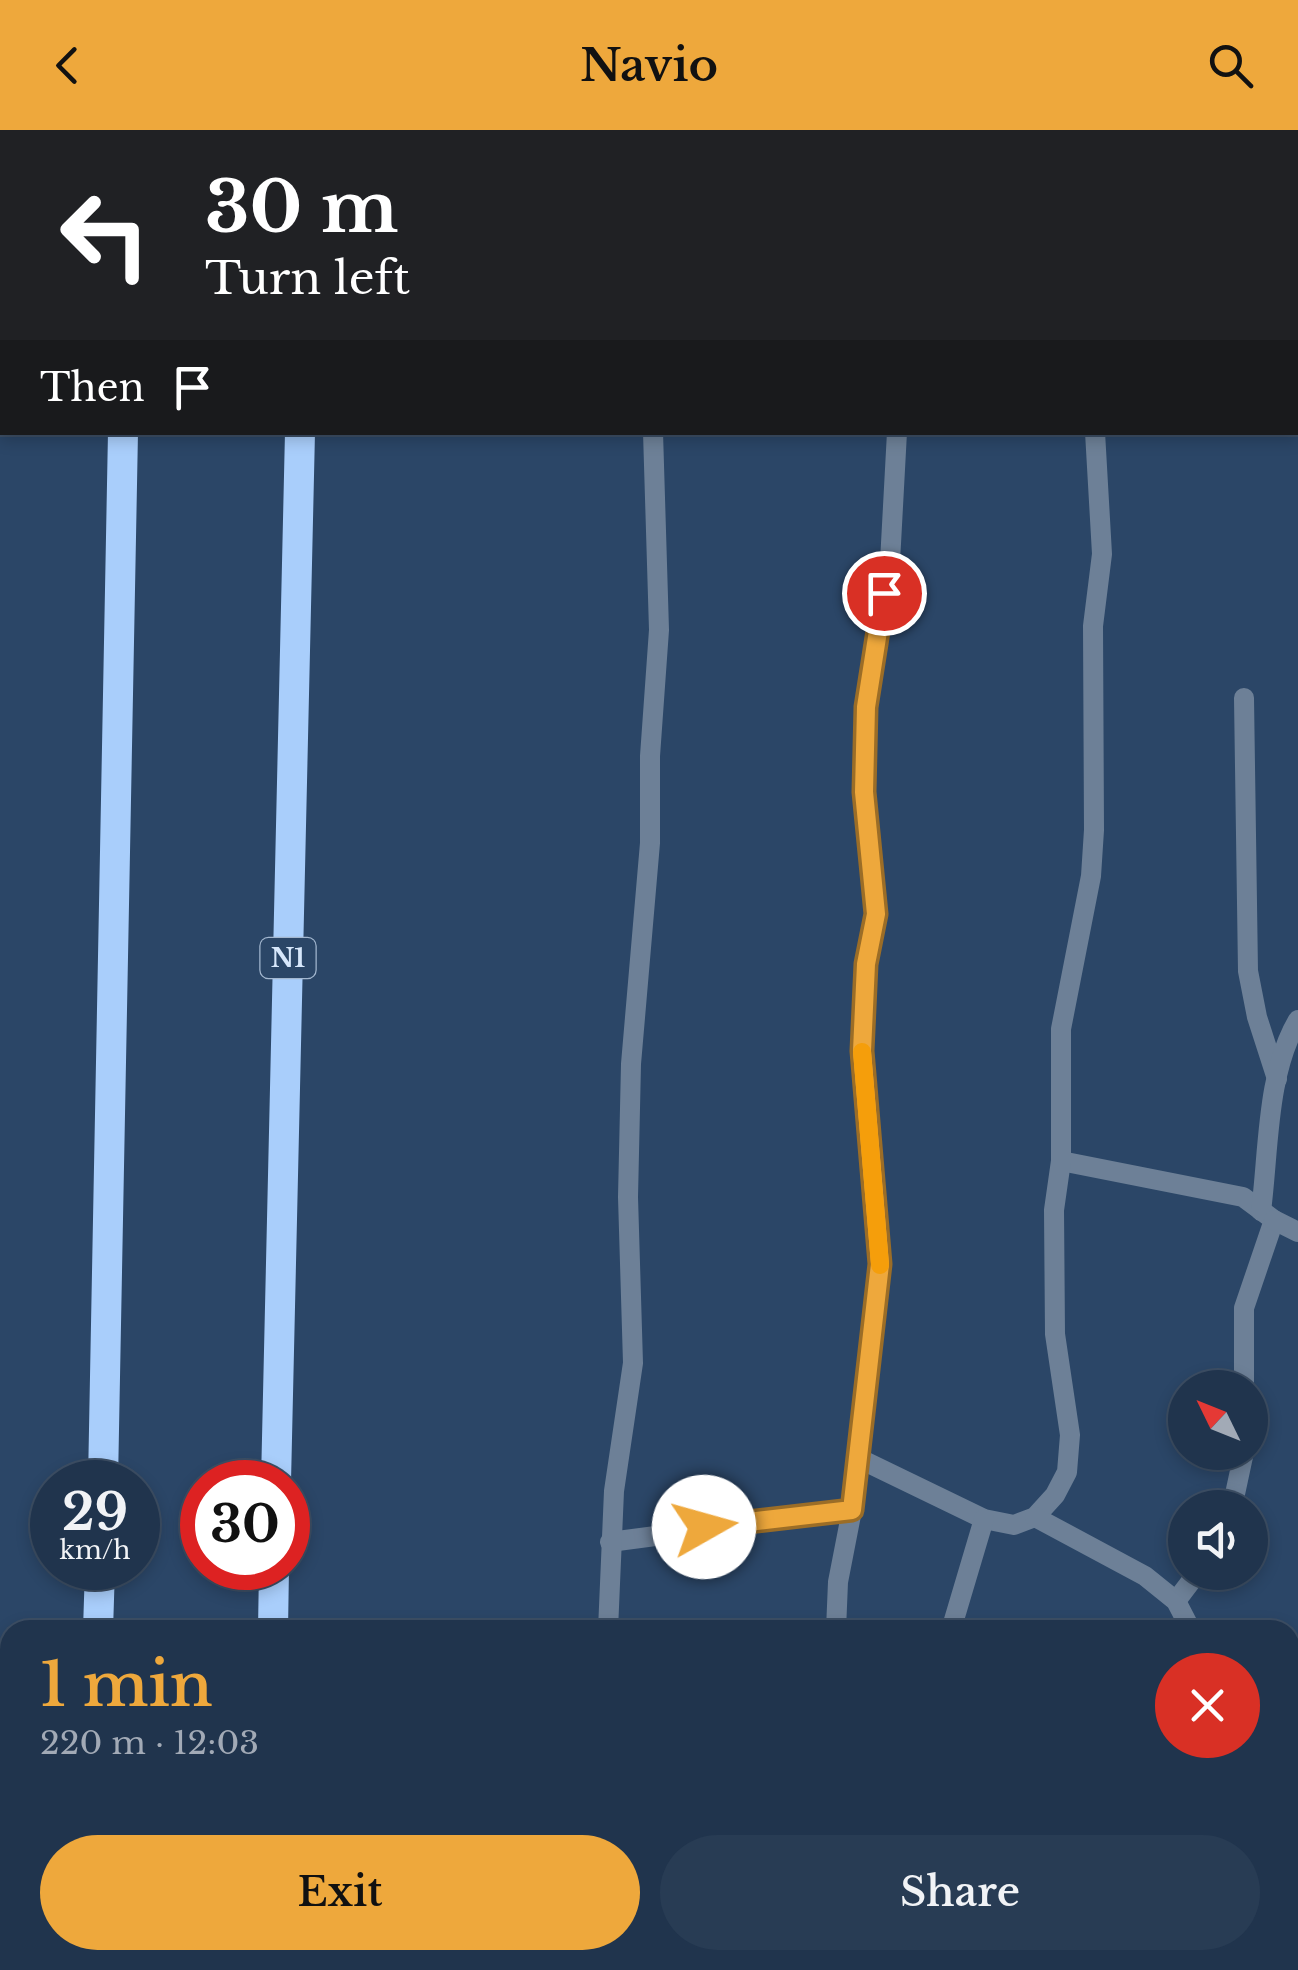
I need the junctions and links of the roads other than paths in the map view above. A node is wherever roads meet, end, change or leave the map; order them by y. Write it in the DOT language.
graph roads {
  1 [pos="123,435"];
  2 [pos="300,435"];
  3 [pos="653,435"];
  4 [pos="897,435"];
  5 [pos="1095,435"];
  6 [pos="1244,698"];
  7 [pos="1298,1020"];
  8 [pos="1278,1079"];
  9 [pos="1062,1161"];
  10 [pos="1268,1215"];
  11 [pos="1298,1232"];
  12 [pos="1244,1370"];
  13 [pos="858,1458"];
  14 [pos="102,1460"];
  15 [pos="277,1460"];
  16 [pos="852,1510"];
  17 [pos="1035,1517"];
  18 [pos="984,1520"];
  19 [pos="610,1542"];
  20 [pos="99,1590"];
  21 [pos="274,1590"];
  22 [pos="1184,1590"];
  23 [pos="1176,1601"];
  24 [pos="98,1620"];
  25 [pos="273,1620"];
  26 [pos="608,1620"];
  27 [pos="836,1620"];
  28 [pos="954,1620"];
  29 [pos="1186,1620"];
  1 -- 14 [label="highway"];
  2 -- 15 [label="highway, N1"];
  3 -- 19 [label="street"];
  4 -- 13 [label="street"];
  5 -- 9 [label="street"];
  6 -- 8 [label="street"];
  7 -- 8 [label="street"];
  8 -- 10 [label="street"];
  9 -- 10 [label="street"];
  9 -- 17 [label="street"];
  10 -- 11 [label="street"];
  10 -- 12 [label="street"];
  13 -- 16 [label="street"];
  13 -- 18 [label="street"];
  16 -- 19 [label="street"];
  16 -- 27 [label="street"];
  17 -- 18 [label="street"];
  17 -- 23 [label="street"];
  18 -- 28 [label="street"];
  19 -- 26 [label="street"];
  20 -- 24 [label="highway"];
  21 -- 25 [label="highway"];
  22 -- 23 [label="street"];
  23 -- 29 [label="street"];
}
